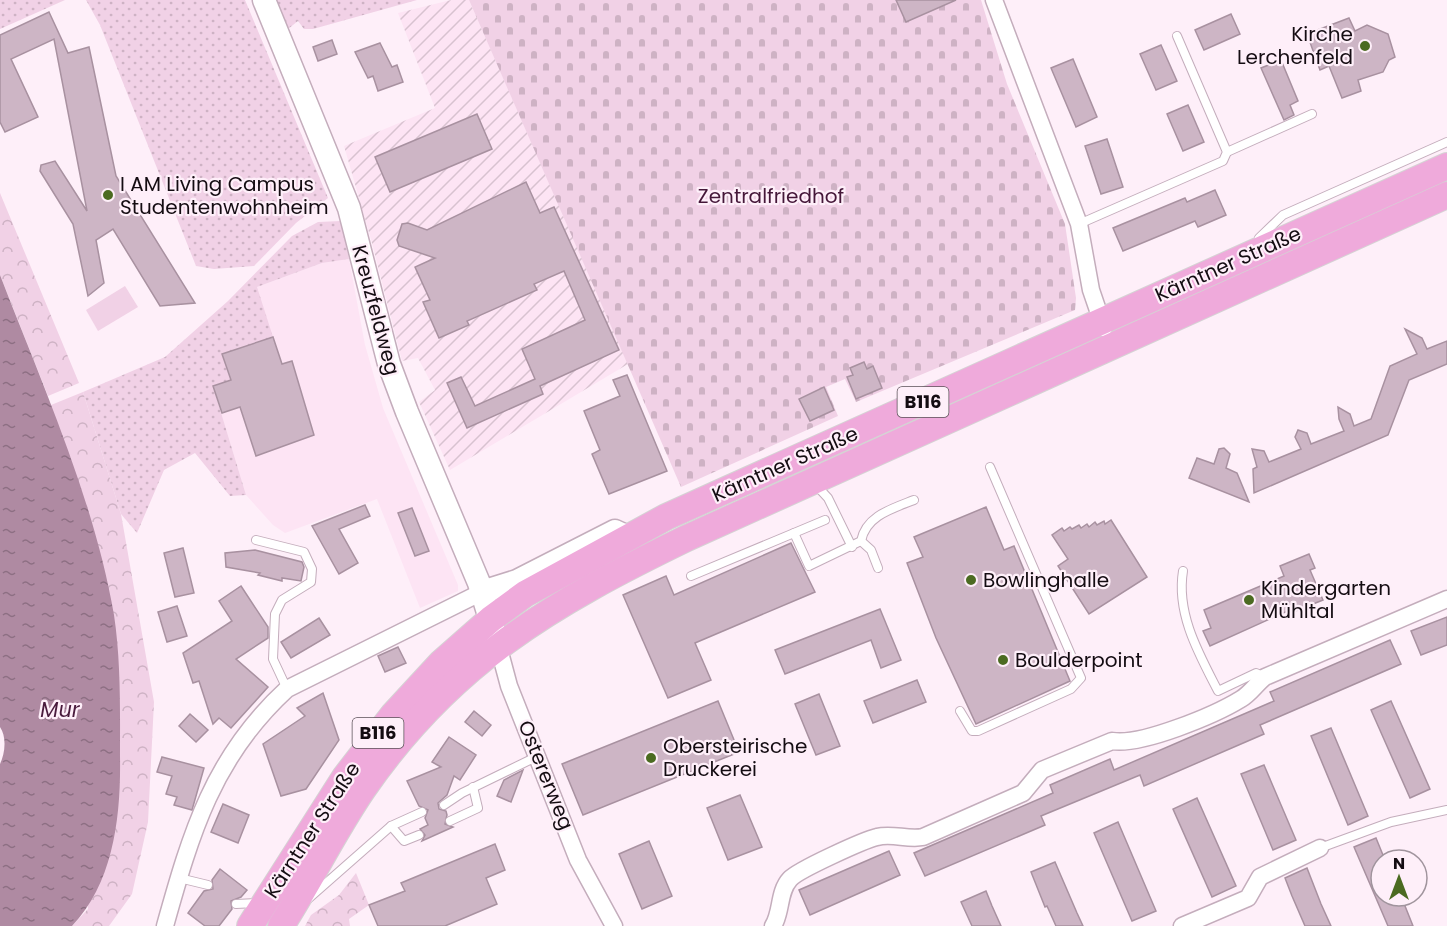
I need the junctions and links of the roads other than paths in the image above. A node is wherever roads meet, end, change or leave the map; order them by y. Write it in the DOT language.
graph roads {
  1 [pos="264,0"];
  2 [pos="994,0"];
  3 [pos="1177,36"];
  4 [pos="1312,114"];
  5 [pos="1447,142"];
  6 [pos="1227,152"];
  7 [pos="1447,166"];
  8 [pos="1447,195"];
  9 [pos="1079,224"];
  10 [pos="1262,243"];
  11 [pos="1101,322"];
  12 [pos="1111,346"];
  13 [pos="990,467"];
  14 [pos="812,481"];
  15 [pos="914,500"];
  16 [pos="825,520"];
  17 [pos="794,534"];
  18 [pos="628,537"];
  19 [pos="256,540"];
  20 [pos="861,541"];
  21 [pos="852,547"];
  22 [pos="878,568"];
  23 [pos="1183,571"];
  24 [pos="691,576"];
  25 [pos="482,592"];
  26 [pos="1447,599"];
  27 [pos="491,619"];
  28 [pos="498,645"];
  29 [pos="1265,677"];
  30 [pos="287,689"];
  31 [pos="960,711"];
  32 [pos="538,756"];
  33 [pos="473,787"];
  34 [pos="444,805"];
  35 [pos="1447,810"];
  36 [pos="422,812"];
  37 [pos="450,821"];
  38 [pos="391,826"];
  39 [pos="419,835"];
  40 [pos="1320,848"];
  41 [pos="179,878"];
  42 [pos="208,885"];
  43 [pos="268,898"];
  44 [pos="236,904"];
  45 [pos="286,918"];
  46 [pos="165,926"];
  47 [pos="250,926"];
  48 [pos="614,926"];
  49 [pos="773,926"];
  50 [pos="1182,926"];
  1 -- 25 [label="main road, Kreuzfeldweg"];
  2 -- 9 [label="street"];
  3 -- 6 [label="lane"];
  4 -- 6 [label="lane"];
  5 -- 10 [label="lane"];
  6 -- 9 [label="lane"];
  7 -- 10 [label="main road, Kärntner Straße / B116"];
  8 -- 12 [label="main road, Kärntner Straße / B116"];
  9 -- 11 [label="street"];
  10 -- 11 [label="main road, Kärntner Straße / B116"];
  11 -- 12 [label="street"];
  11 -- 18 [label="main road, Kärntner Straße / B116"];
  12 -- 14 [label="main road, Kärntner Straße / B116"];
  13 -- 31 [label="lane"];
  14 -- 21 [label="lane"];
  14 -- 28 [label="main road, Kärntner Straße / B116"];
  15 -- 20 [label="lane"];
  16 -- 17 [label="lane"];
  17 -- 21 [label="lane"];
  17 -- 24 [label="lane"];
  18 -- 25 [label="main road"];
  18 -- 27 [label="main road, Kärntner Straße / B116"];
  19 -- 30 [label="lane"];
  20 -- 21 [label="lane"];
  20 -- 22 [label="lane"];
  23 -- 29 [label="lane"];
  25 -- 27 [label="main road, Kreuzfeldweg"];
  25 -- 30 [label="street"];
  26 -- 29 [label="street"];
  27 -- 28 [label="main road, Ostererweg"];
  27 -- 43 [label="main road, Kärntner Straße / B116"];
  28 -- 32 [label="street, Ostererweg"];
  28 -- 45 [label="main road, Kärntner Straße / B116"];
  29 -- 49 [label="street"];
  30 -- 41 [label="street"];
  32 -- 33 [label="lane"];
  32 -- 48 [label="street, Ostererweg"];
  33 -- 34 [label="lane"];
  33 -- 37 [label="lane"];
  35 -- 40 [label="lane"];
  36 -- 38 [label="lane"];
  38 -- 39 [label="lane"];
  38 -- 45 [label="lane"];
  40 -- 50 [label="street"];
  41 -- 42 [label="lane"];
  41 -- 46 [label="street"];
  43 -- 44 [label="lane"];
  43 -- 47 [label="main road, Kärntner Straße / B116"];
}
